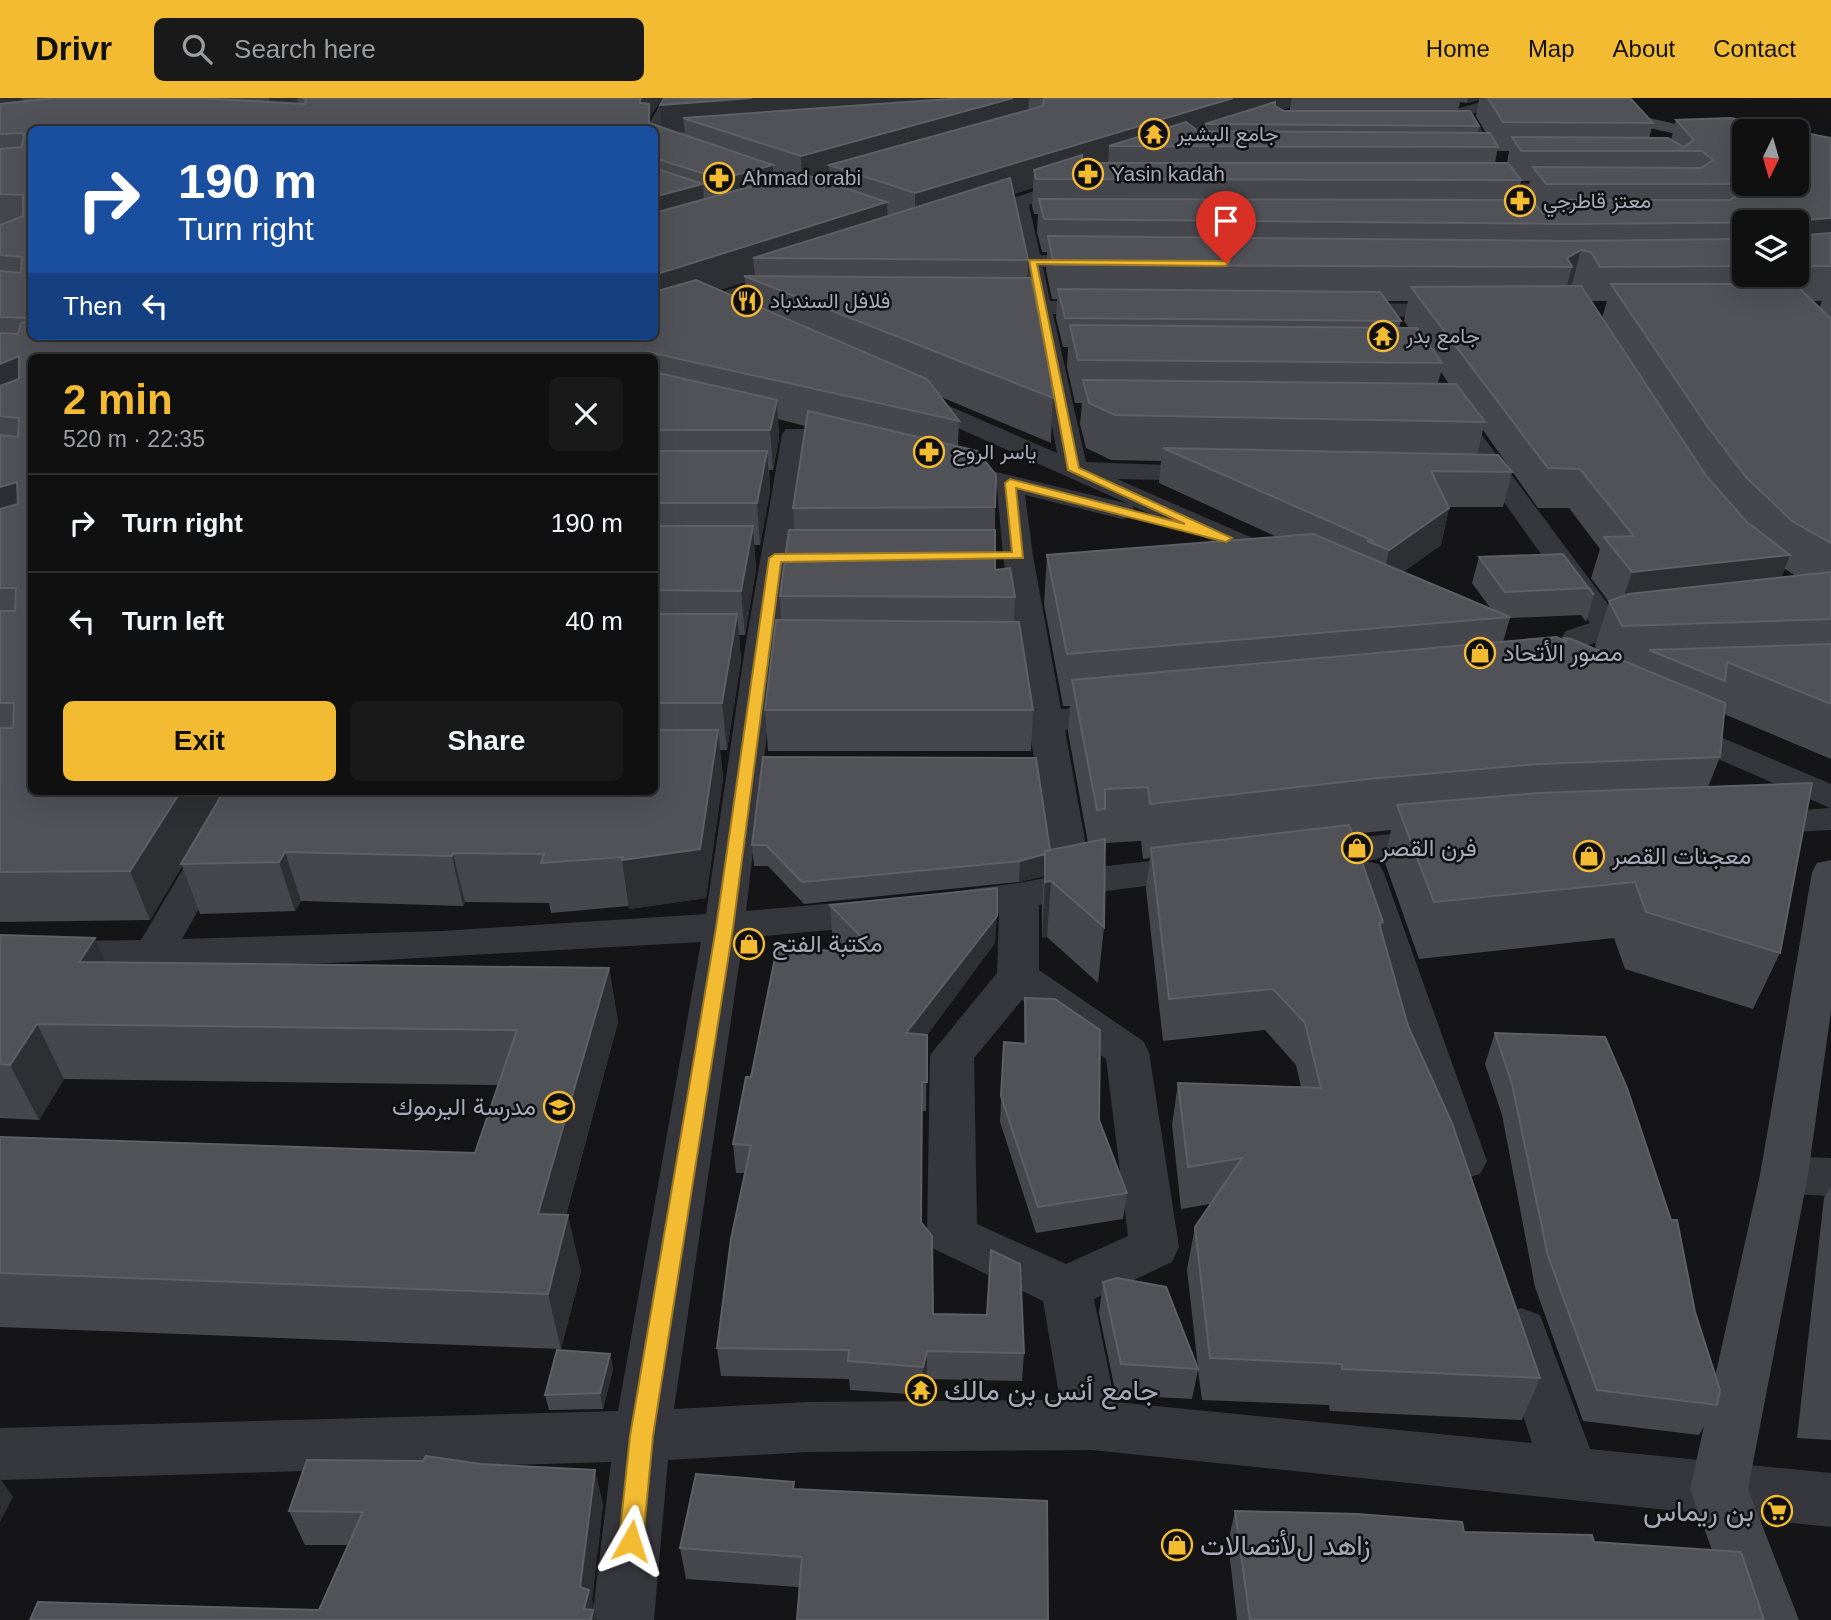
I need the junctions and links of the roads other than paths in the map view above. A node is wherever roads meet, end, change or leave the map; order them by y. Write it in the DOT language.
graph roads {
  1 [pos="672,98"];
  2 [pos="1513,98"];
  3 [pos="1535,98"];
  4 [pos="1443,104"];
  5 [pos="1627,118"];
  6 [pos="1466,123"];
  7 [pos="655,126"];
  8 [pos="1646,139"];
  9 [pos="1732,141"];
  10 [pos="1463,158"];
  11 [pos="1496,158"];
  12 [pos="1101,181"];
  13 [pos="1452,189"];
  14 [pos="1507,189"];
  15 [pos="1600,190"];
  16 [pos="1527,215"];
  17 [pos="1028,216"];
  18 [pos="941,227"];
  19 [pos="1032,261"];
  20 [pos="1115,262"];
  21 [pos="813,268"];
  22 [pos="698,306"];
  23 [pos="766,306"];
  24 [pos="958,307"];
  25 [pos="1040,307"];
  26 [pos="1136,308"];
  27 [pos="1314,310"];
  28 [pos="1383,311"];
  29 [pos="1475,311"];
  30 [pos="658,320"];
  31 [pos="736,322"];
  32 [pos="1403,340"];
  33 [pos="1050,357"];
  34 [pos="1077,357"];
  35 [pos="1432,383"];
  36 [pos="886,388"];
  37 [pos="1062,413"];
  38 [pos="1089,413"];
  39 [pos="795,434"];
  40 [pos="916,461"];
  41 [pos="1074,470"];
  42 [pos="1238,473"];
  43 [pos="1010,483"];
  44 [pos="1226,538"];
  45 [pos="1302,569"];
  46 [pos="1514,669"];
  47 [pos="1156,711"];
  48 [pos="1647,716"];
  49 [pos="1046,720"];
  50 [pos="1014,765"];
  51 [pos="1054,765"];
  52 [pos="245,795"];
  53 [pos="1831,797"];
  54 [pos="1831,819"];
  55 [pos="1724,824"];
  56 [pos="1467,838"];
  57 [pos="1357,848"];
  58 [pos="1276,858"];
  59 [pos="1235,863"];
  60 [pos="1831,872"];
  61 [pos="1073,883"];
  62 [pos="1018,898"];
  63 [pos="724,928"];
  64 [pos="153,955"];
  65 [pos="0,956"];
  66 [pos="1018,976"];
  67 [pos="1807,1176"];
  68 [pos="1477,1200"];
  69 [pos="1066,1288"];
  70 [pos="1508,1291"];
  71 [pos="1092,1425"];
  72 [pos="642,1436"];
  73 [pos="0,1454"];
  74 [pos="1570,1473"];
  75 [pos="1719,1489"];
  76 [pos="1831,1500"];
  77 [pos="623,1620"];
  78 [pos="1768,1620"];
  1 -- 7 [label="street"];
  2 -- 6 [label="street"];
  3 -- 5 [label="street"];
  4 -- 6 [label="street"];
  5 -- 8 [label="street"];
  5 -- 9 [label="street"];
  6 -- 11 [label="street"];
  10 -- 11 [label="street"];
  11 -- 14 [label="street"];
  12 -- 17 [label="street"];
  13 -- 14 [label="street"];
  14 -- 15 [label="street"];
  14 -- 16 [label="street"];
  17 -- 18 [label="street"];
  17 -- 19 [label="street"];
  19 -- 20 [label="street"];
  19 -- 25 [label="street"];
  21 -- 22 [label="street"];
  22 -- 23 [label="street"];
  22 -- 30 [label="street"];
  22 -- 31 [label="street"];
  24 -- 25 [label="street"];
  25 -- 26 [label="street"];
  25 -- 33 [label="street"];
  27 -- 28 [label="street"];
  28 -- 29 [label="street"];
  28 -- 32 [label="street"];
  33 -- 34 [label="street"];
  33 -- 37 [label="street"];
  35 -- 46 [label="street"];
  36 -- 41 [label="street"];
  37 -- 38 [label="street"];
  37 -- 41 [label="street"];
  39 -- 63 [label="street"];
  40 -- 43 [label="street"];
  41 -- 42 [label="street"];
  41 -- 44 [label="street"];
  43 -- 44 [label="street"];
  43 -- 49 [label="street"];
  44 -- 45 [label="street"];
  47 -- 49 [label="street"];
  48 -- 53 [label="street"];
  49 -- 51 [label="street"];
  50 -- 51 [label="street"];
  51 -- 61 [label="street"];
  52 -- 64 [label="street"];
  54 -- 55 [label="street"];
  56 -- 57 [label="street"];
  57 -- 58 [label="street"];
  57 -- 68 [label="street"];
  59 -- 61 [label="street"];
  60 -- 67 [label="street"];
  61 -- 62 [label="street"];
  62 -- 63 [label="street"];
  62 -- 66 [label="street"];
  63 -- 64 [label="street"];
  63 -- 72 [label="street"];
  64 -- 65 [label="street"];
  66 -- 69 [label="street"];
  66 -- 69 [label="street"];
  67 -- 75 [label="street"];
  69 -- 71 [label="street"];
  70 -- 74 [label="street"];
  71 -- 72 [label="street"];
  71 -- 74 [label="street"];
  72 -- 73 [label="street"];
  72 -- 77 [label="street"];
  74 -- 75 [label="street"];
  75 -- 76 [label="street"];
  75 -- 78 [label="street"];
}
